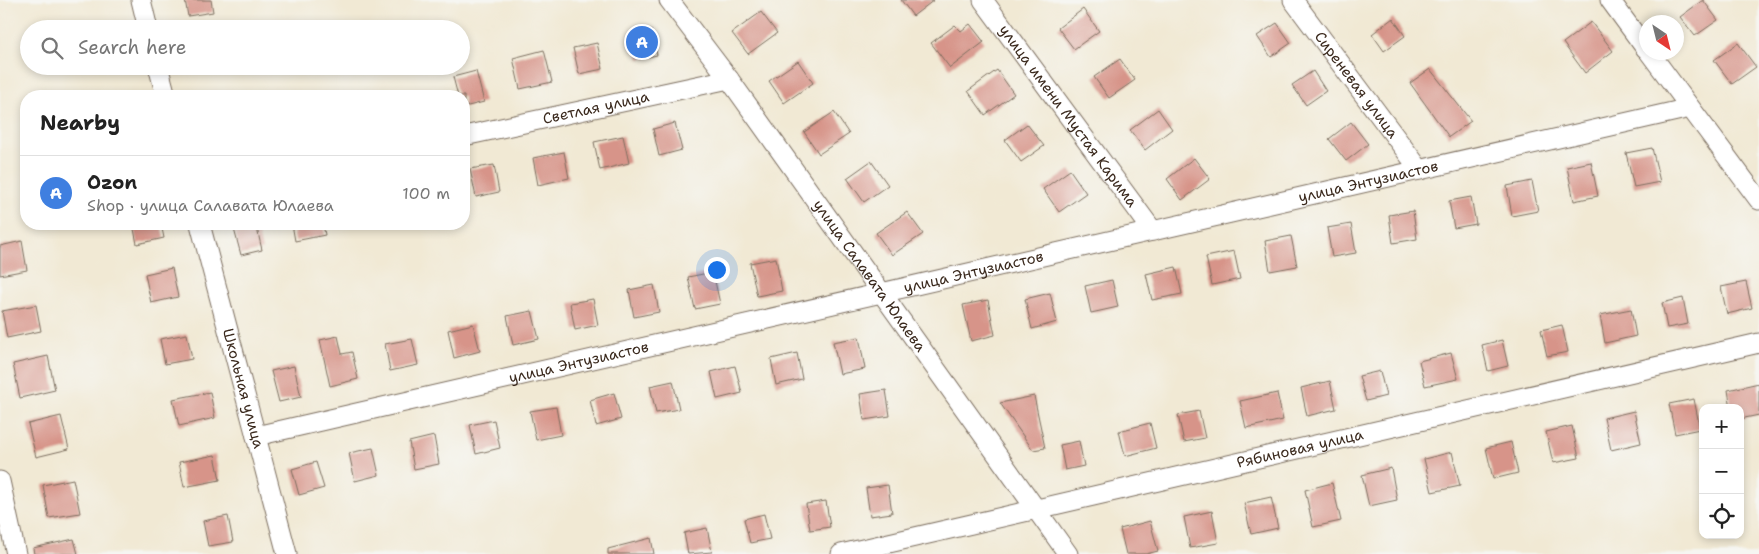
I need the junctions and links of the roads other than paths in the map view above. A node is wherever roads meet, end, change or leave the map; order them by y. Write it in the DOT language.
graph roads {
  1 [pos="141,0"];
  2 [pos="669,0"];
  3 [pos="983,0"];
  4 [pos="1293,0"];
  5 [pos="1610,0"];
  6 [pos="146,20"];
  7 [pos="1639,39"];
  8 [pos="1655,60"];
  9 [pos="160,75"];
  10 [pos="729,79"];
  11 [pos="164,90"];
  12 [pos="1690,108"];
  13 [pos="470,135"];
  14 [pos="1420,170"];
  15 [pos="1759,200"];
  16 [pos="202,230"];
  17 [pos="1153,231"];
  18 [pos="881,293"];
  19 [pos="1759,343"];
  20 [pos="256,436"];
  21 [pos="0,481"];
  22 [pos="1035,510"];
  23 [pos="16,554"];
  24 [pos="287,554"];
  25 [pos="841,554"];
  26 [pos="1068,554"];
  1 -- 6 [label="street"];
  2 -- 10 [label="street, улица Салавата Юлаева"];
  3 -- 17 [label="street, улица имени Мустая Карима"];
  4 -- 14 [label="street, Сиреневая улица"];
  5 -- 7 [label="street"];
  8 -- 12 [label="street"];
  9 -- 11 [label="street"];
  10 -- 13 [label="street, Светлая улица"];
  10 -- 18 [label="street, улица Салавата Юлаева"];
  12 -- 14 [label="street, улица Энтузиастов"];
  12 -- 15 [label="street"];
  14 -- 17 [label="street, улица Энтузиастов"];
  16 -- 20 [label="street, Школьная улица"];
  17 -- 18 [label="street, улица Энтузиастов"];
  18 -- 20 [label="street, улица Энтузиастов"];
  18 -- 22 [label="street, улица Салавата Юлаева"];
  19 -- 22 [label="street, Рябиновая улица"];
  20 -- 24 [label="street, Школьная улица"];
  21 -- 23 [label="street"];
  22 -- 25 [label="street, Рябиновая улица"];
  22 -- 26 [label="street, улица Салавата Юлаева"];
}
